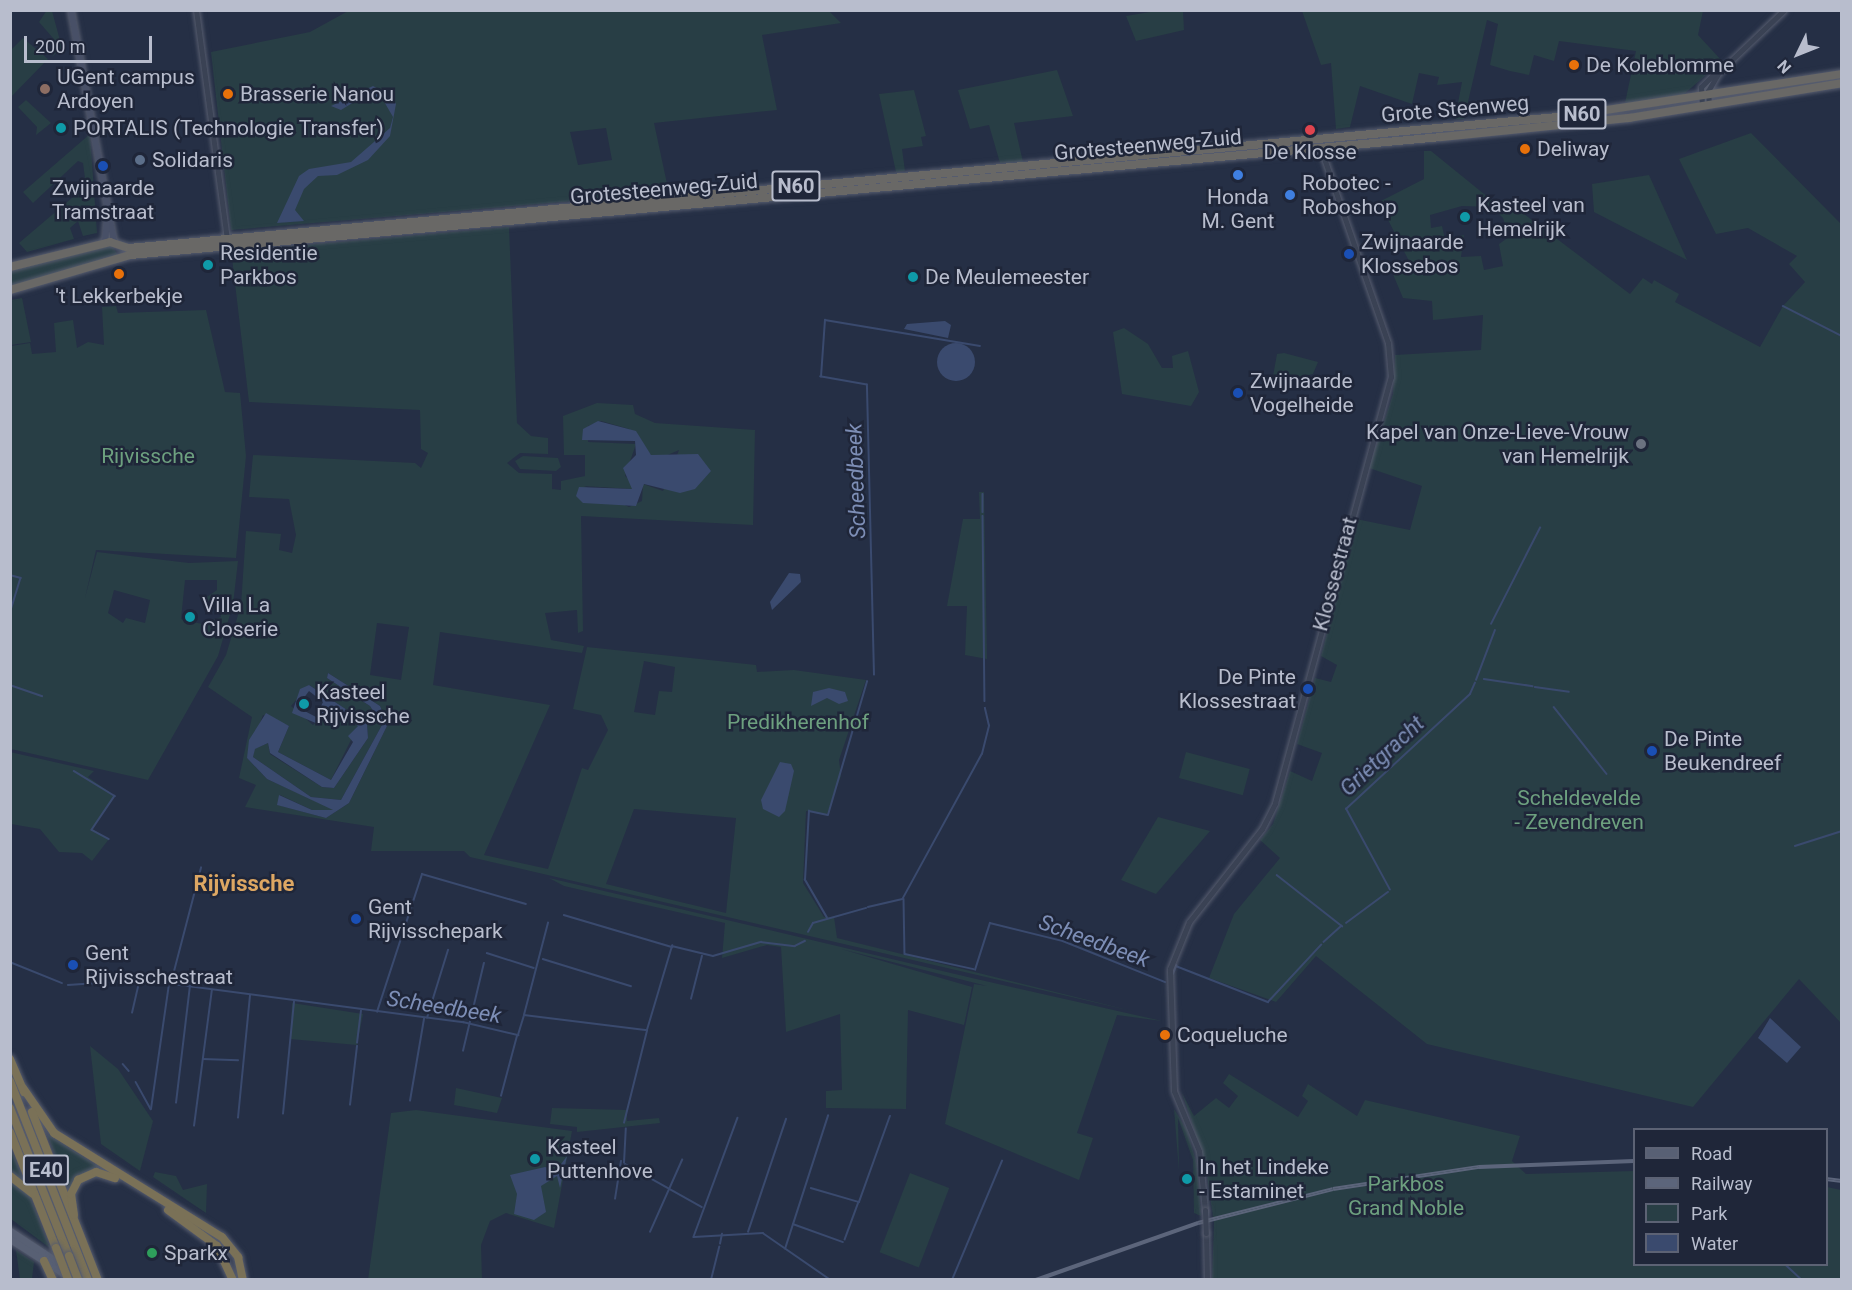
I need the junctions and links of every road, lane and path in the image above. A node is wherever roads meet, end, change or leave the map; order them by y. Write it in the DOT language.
graph roads {
  1 [pos="70,10"];
  2 [pos="196,10"];
  3 [pos="1784,10"];
  4 [pos="1842,74"];
  5 [pos="1842,83"];
  6 [pos="1704,96"];
  7 [pos="1706,105"];
  8 [pos="1320,143"];
  9 [pos="108,210"];
  10 [pos="227,237"];
  11 [pos="114,242"];
  12 [pos="105,243"];
  13 [pos="226,246"];
  14 [pos="122,248"];
  15 [pos="122,258"];
  16 [pos="10,267"];
  17 [pos="10,290"];
  18 [pos="10,1059"];
  19 [pos="10,1081"];
  20 [pos="22,1088"];
  21 [pos="10,1108"];
  22 [pos="10,1132"];
  23 [pos="10,1176"];
  24 [pos="153,1194"];
  25 [pos="38,1202"];
  26 [pos="74,1215"];
  27 [pos="10,1231"];
  28 [pos="10,1239"];
  29 [pos="44,1261"];
  30 [pos="53,1280"];
  31 [pos="68,1280"];
  32 [pos="76,1280"];
  33 [pos="86,1280"];
  34 [pos="98,1280"];
  35 [pos="235,1280"];
  36 [pos="243,1280"];
  37 [pos="248,1280"];
  38 [pos="1207,1280"];
  1 -- 9 [label="main road"];
  2 -- 10 [label="street"];
  3 -- 6 [label="street"];
  4 -- 6 [label="highway, Grote Steenweg / N60"];
  5 -- 7 [label="highway, Grote Steenweg / N60"];
  6 -- 7 [label="street"];
  6 -- 8 [label="highway, Grote Steenweg / N60"];
  7 -- 8 [label="highway, Grote Steenweg / N60"];
  8 -- 10 [label="highway, Grotesteenweg-Zuid / N60"];
  8 -- 13 [label="highway, Grotesteenweg-Zuid / N60"];
  8 -- 38 [label="street, Klossestraat, bridge"];
  9 -- 11 [label="main road"];
  9 -- 12 [label="main road"];
  10 -- 13 [label="street"];
  10 -- 14 [label="highway, N60"];
  11 -- 12 [label="highway"];
  11 -- 14 [label="highway"];
  12 -- 16 [label="highway"];
  13 -- 15 [label="highway, N60"];
  14 -- 15 [label="highway"];
  15 -- 17 [label="highway, N60"];
  18 -- 20 [label="highway"];
  19 -- 33 [label="highway, E40"];
  20 -- 24 [label="highway"];
  20 -- 26 [label="highway"];
  21 -- 32 [label="highway, E40, bridge"];
  22 -- 25 [label="highway"];
  23 -- 25 [label="highway"];
  24 -- 36 [label="highway"];
  24 -- 37 [label="highway"];
  25 -- 31 [label="highway, bridge"];
  26 -- 34 [label="highway"];
  26 -- 35 [label="highway"];
  27 -- 33 [label="main road"];
  28 -- 29 [label="main road"];
  29 -- 30 [label="highway"];
  29 -- 32 [label="main road"];
}
